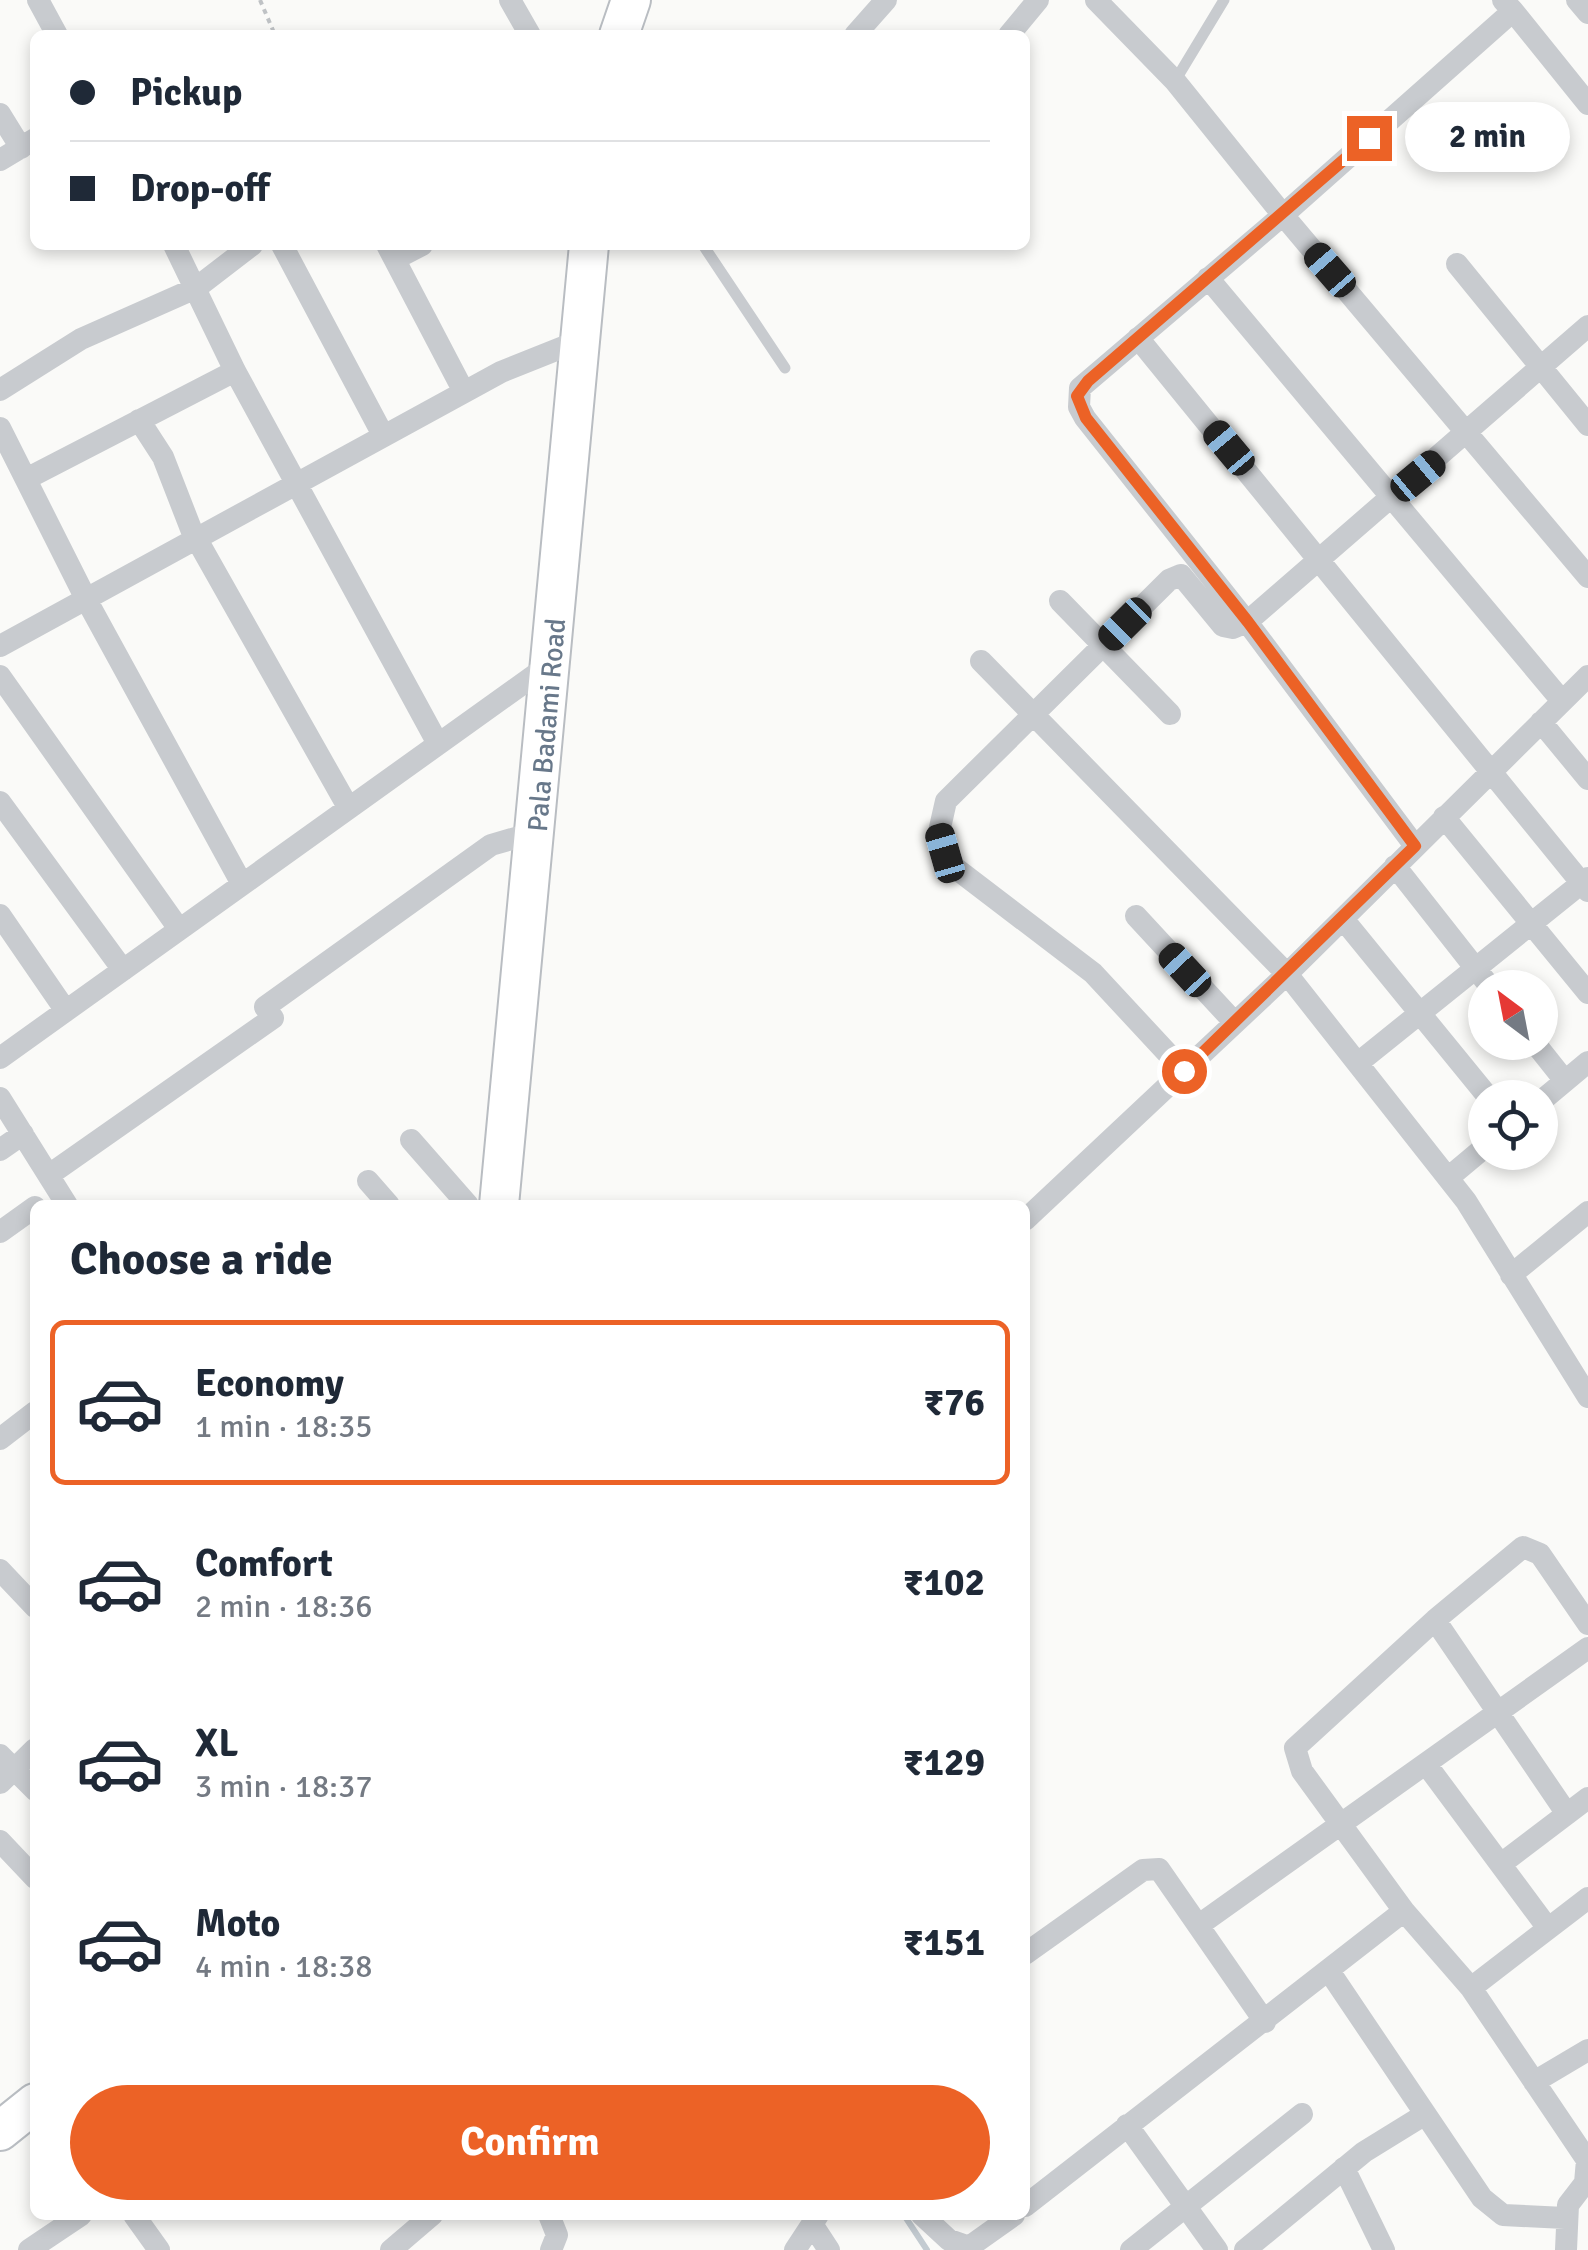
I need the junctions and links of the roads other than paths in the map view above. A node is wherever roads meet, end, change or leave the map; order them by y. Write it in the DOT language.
graph roads {
  1 [pos="38,0"];
  2 [pos="510,0"];
  3 [pos="631,0"];
  4 [pos="886,0"];
  5 [pos="1038,0"];
  6 [pos="1096,0"];
  7 [pos="1224,0"];
  8 [pos="1577,0"];
  9 [pos="1508,6"];
  10 [pos="1588,12"];
  11 [pos="54,30"];
  12 [pos="527,30"];
  13 [pos="621,30"];
  14 [pos="859,30"];
  15 [pos="1012,30"];
  16 [pos="1176,82"];
  17 [pos="1588,104"];
  18 [pos="0,114"];
  19 [pos="28,143"];
  20 [pos="0,160"];
  21 [pos="1283,214"];
  22 [pos="177,250"];
  23 [pos="245,250"];
  24 [pos="285,250"];
  25 [pos="589,250"];
  26 [pos="707,250"];
  27 [pos="391,252"];
  28 [pos="1457,264"];
  29 [pos="1208,278"];
  30 [pos="196,288"];
  31 [pos="1588,326"];
  32 [pos="1138,338"];
  33 [pos="580,340"];
  34 [pos="784,368"];
  35 [pos="1541,368"];
  36 [pos="235,371"];
  37 [pos="0,390"];
  38 [pos="464,392"];
  39 [pos="140,420"];
  40 [pos="1588,425"];
  41 [pos="0,428"];
  42 [pos="1467,435"];
  43 [pos="383,436"];
  44 [pos="26,479"];
  45 [pos="296,482"];
  46 [pos="1394,497"];
  47 [pos="198,536"];
  48 [pos="1321,559"];
  49 [pos="1588,577"];
  50 [pos="86,599"];
  51 [pos="1060,601"];
  52 [pos="1248,622"];
  53 [pos="0,646"];
  54 [pos="1103,646"];
  55 [pos="982,661"];
  56 [pos="553,662"];
  57 [pos="0,676"];
  58 [pos="1588,677"];
  59 [pos="1562,701"];
  60 [pos="1170,714"];
  61 [pos="1034,715"];
  62 [pos="1542,722"];
  63 [pos="437,742"];
  64 [pos="1492,771"];
  65 [pos="1588,779"];
  66 [pos="0,802"];
  67 [pos="348,807"];
  68 [pos="1444,818"];
  69 [pos="536,832"];
  70 [pos="1415,846"];
  71 [pos="1395,866"];
  72 [pos="242,884"];
  73 [pos="1586,884"];
  74 [pos="0,916"];
  75 [pos="1136,916"];
  76 [pos="1343,918"];
  77 [pos="1530,926"];
  78 [pos="179,929"];
  79 [pos="122,970"];
  80 [pos="1477,970"];
  81 [pos="1492,970"];
  82 [pos="1287,974"];
  83 [pos="1468,988"];
  84 [pos="1588,993"];
  85 [pos="66,1011"];
  86 [pos="1422,1014"];
  87 [pos="1235,1023"];
  88 [pos="0,1058"];
  89 [pos="1548,1060"];
  90 [pos="1588,1062"];
  91 [pos="1358,1064"];
  92 [pos="1184,1071"];
  93 [pos="1475,1080"];
  94 [pos="1565,1081"];
  95 [pos="1558,1087"];
  96 [pos="0,1098"];
  97 [pos="23,1134"];
  98 [pos="410,1140"];
  99 [pos="0,1150"];
  100 [pos="1468,1161"];
  101 [pos="1448,1178"];
  102 [pos="368,1181"];
  103 [pos="58,1190"];
  104 [pos="385,1200"];
  105 [pos="464,1200"];
  106 [pos="499,1200"];
  107 [pos="30,1210"];
  108 [pos="1588,1212"];
  109 [pos="1030,1215"];
  110 [pos="0,1232"];
  111 [pos="1511,1275"];
  112 [pos="1579,1361"];
  113 [pos="1588,1397"];
  114 [pos="30,1416"];
  115 [pos="0,1439"];
  116 [pos="0,1570"];
  117 [pos="30,1602"];
  118 [pos="1435,1620"];
  119 [pos="1588,1624"];
  120 [pos="1588,1648"];
  121 [pos="1497,1713"];
  122 [pos="30,1752"];
  123 [pos="1426,1764"];
  124 [pos="5,1769"];
  125 [pos="30,1786"];
  126 [pos="1588,1798"];
  127 [pos="1567,1814"];
  128 [pos="1341,1824"];
  129 [pos="0,1841"];
  130 [pos="1501,1864"];
  131 [pos="30,1873"];
  132 [pos="1588,1898"];
  133 [pos="1404,1911"];
  134 [pos="1199,1925"];
  135 [pos="1547,1926"];
  136 [pos="1030,1951"];
  137 [pos="1328,1971"];
  138 [pos="1471,1988"];
  139 [pos="1264,2022"];
  140 [pos="1588,2050"];
  141 [pos="1534,2082"];
  142 [pos="30,2106"];
  143 [pos="1302,2114"];
  144 [pos="1424,2116"];
  145 [pos="1127,2125"];
  146 [pos="0,2130"];
  147 [pos="1587,2160"];
  148 [pos="1344,2168"];
  149 [pos="1030,2202"];
  150 [pos="1184,2206"];
  151 [pos="1565,2218"];
  152 [pos="74,2220"];
  153 [pos="138,2220"];
  154 [pos="426,2220"];
  155 [pos="551,2220"];
  156 [pos="815,2220"];
  157 [pos="927,2220"];
  158 [pos="1007,2220"];
  159 [pos="29,2250"];
  160 [pos="159,2250"];
  161 [pos="390,2250"];
  162 [pos="551,2250"];
  163 [pos="795,2250"];
  164 [pos="829,2250"];
  165 [pos="1131,2250"];
  166 [pos="1217,2250"];
  167 [pos="1245,2250"];
  168 [pos="1384,2250"];
  169 [pos="1566,2250"];
  1 -- 11 [label="street"];
  2 -- 12 [label="street"];
  3 -- 13 [label="main road"];
  4 -- 14 [label="street"];
  5 -- 15 [label="street"];
  6 -- 16 [label="street"];
  7 -- 16 [label="lane"];
  8 -- 10 [label="street"];
  9 -- 17 [label="street"];
  9 -- 21 [label="street"];
  16 -- 21 [label="street"];
  18 -- 19 [label="street"];
  19 -- 20 [label="street"];
  21 -- 29 [label="street"];
  21 -- 42 [label="street"];
  22 -- 30 [label="street"];
  23 -- 30 [label="street"];
  24 -- 43 [label="street"];
  25 -- 33 [label="main road, Pala Badami Road"];
  26 -- 34 [label="lane"];
  27 -- 38 [label="street"];
  28 -- 35 [label="street"];
  29 -- 32 [label="street"];
  29 -- 46 [label="street"];
  30 -- 36 [label="street"];
  30 -- 37 [label="street"];
  31 -- 35 [label="street"];
  32 -- 48 [label="street"];
  32 -- 52 [label="street"];
  33 -- 38 [label="street"];
  33 -- 56 [label="main road, Pala Badami Road"];
  35 -- 40 [label="street"];
  35 -- 42 [label="street"];
  36 -- 39 [label="street"];
  36 -- 45 [label="street"];
  38 -- 43 [label="street"];
  39 -- 44 [label="street"];
  39 -- 47 [label="street"];
  41 -- 44 [label="street"];
  42 -- 46 [label="street"];
  42 -- 49 [label="street"];
  43 -- 45 [label="street"];
  44 -- 50 [label="street"];
  45 -- 47 [label="street"];
  45 -- 63 [label="street"];
  46 -- 48 [label="street"];
  46 -- 59 [label="street"];
  47 -- 50 [label="street"];
  47 -- 67 [label="street"];
  48 -- 52 [label="street"];
  48 -- 64 [label="street"];
  50 -- 53 [label="street"];
  50 -- 72 [label="street"];
  51 -- 54 [label="street"];
  52 -- 54 [label="street"];
  52 -- 70 [label="street"];
  54 -- 60 [label="street"];
  54 -- 61 [label="street"];
  55 -- 61 [label="street"];
  56 -- 63 [label="street"];
  56 -- 69 [label="main road, Pala Badami Road"];
  57 -- 78 [label="street"];
  58 -- 59 [label="street"];
  59 -- 62 [label="street"];
  61 -- 82 [label="street"];
  61 -- 92 [label="street"];
  62 -- 64 [label="street"];
  62 -- 65 [label="street"];
  63 -- 67 [label="street"];
  64 -- 68 [label="street"];
  64 -- 73 [label="street"];
  66 -- 79 [label="street"];
  67 -- 72 [label="street"];
  68 -- 70 [label="street"];
  68 -- 77 [label="street"];
  69 -- 103 [label="street"];
  69 -- 106 [label="main road, Pala Badami Road"];
  70 -- 71 [label="street"];
  71 -- 76 [label="street"];
  71 -- 80 [label="street"];
  72 -- 78 [label="street"];
  73 -- 77 [label="street"];
  74 -- 85 [label="street"];
  75 -- 87 [label="street"];
  76 -- 82 [label="street"];
  76 -- 86 [label="street"];
  77 -- 81 [label="street"];
  77 -- 84 [label="street"];
  78 -- 79 [label="street"];
  79 -- 85 [label="street"];
  82 -- 87 [label="street"];
  82 -- 91 [label="street"];
  83 -- 86 [label="street"];
  85 -- 88 [label="street"];
  86 -- 91 [label="street"];
  86 -- 93 [label="street"];
  87 -- 92 [label="street"];
  89 -- 94 [label="street"];
  90 -- 94 [label="street"];
  91 -- 101 [label="street"];
  92 -- 109 [label="street"];
  94 -- 95 [label="street"];
  96 -- 97 [label="street"];
  97 -- 99 [label="street"];
  97 -- 103 [label="street"];
  98 -- 105 [label="street"];
  100 -- 101 [label="street"];
  101 -- 111 [label="street"];
  102 -- 104 [label="street"];
  107 -- 110 [label="street"];
  108 -- 111 [label="street"];
  111 -- 112 [label="street"];
  112 -- 113 [label="street"];
  114 -- 115 [label="street"];
  116 -- 117 [label="street"];
  118 -- 119 [label="street"];
  118 -- 121 [label="street"];
  118 -- 128 [label="street"];
  120 -- 121 [label="street"];
  121 -- 123 [label="street"];
  121 -- 127 [label="street"];
  122 -- 124 [label="street"];
  123 -- 128 [label="street"];
  123 -- 130 [label="street"];
  124 -- 125 [label="street"];
  126 -- 127 [label="street"];
  127 -- 130 [label="street"];
  128 -- 133 [label="street"];
  128 -- 134 [label="street"];
  129 -- 131 [label="street"];
  130 -- 135 [label="street"];
  132 -- 135 [label="street"];
  133 -- 137 [label="street"];
  133 -- 138 [label="street"];
  134 -- 136 [label="street"];
  134 -- 139 [label="street"];
  135 -- 138 [label="street"];
  137 -- 139 [label="street"];
  137 -- 144 [label="street"];
  138 -- 141 [label="street"];
  139 -- 145 [label="street"];
  140 -- 141 [label="street"];
  141 -- 147 [label="street"];
  142 -- 146 [label="main road"];
  143 -- 150 [label="street"];
  144 -- 148 [label="street"];
  144 -- 151 [label="street"];
  145 -- 149 [label="street"];
  145 -- 150 [label="street"];
  147 -- 151 [label="street"];
  148 -- 167 [label="street"];
  148 -- 168 [label="street"];
  150 -- 165 [label="street"];
  150 -- 166 [label="street"];
  151 -- 169 [label="street"];
  152 -- 159 [label="street"];
  153 -- 160 [label="street"];
  154 -- 161 [label="street"];
  155 -- 162 [label="street"];
  156 -- 163 [label="street"];
  156 -- 164 [label="street"];
  157 -- 158 [label="street"];
}
